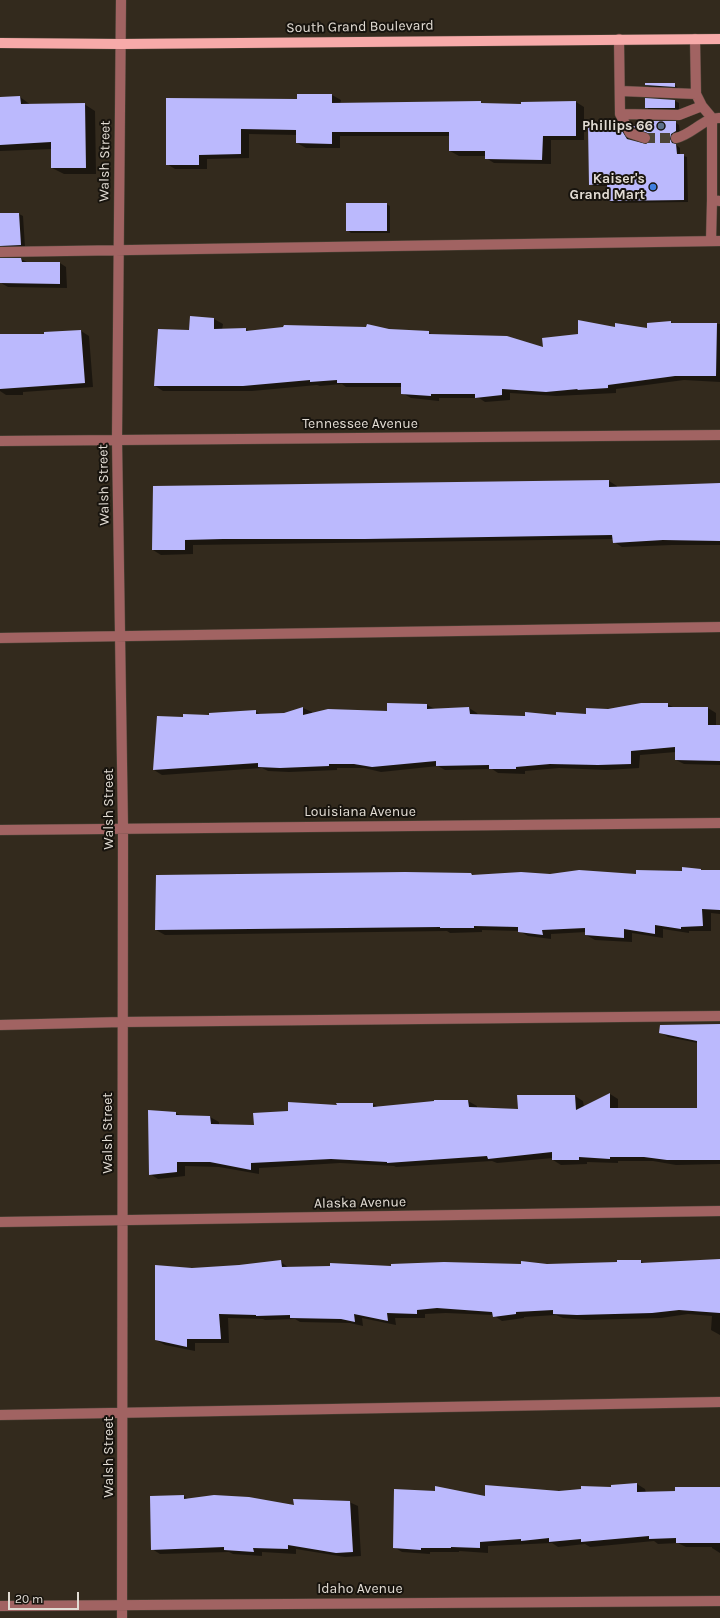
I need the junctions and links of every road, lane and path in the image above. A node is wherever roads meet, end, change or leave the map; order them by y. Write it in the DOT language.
graph roads {
  1 [pos="121,0"];
  2 [pos="619,39"];
  3 [pos="695,39"];
  4 [pos="720,39"];
  5 [pos="0,43"];
  6 [pos="121,44"];
  7 [pos="620,91"];
  8 [pos="696,94"];
  9 [pos="702,106"];
  10 [pos="620,114"];
  11 [pos="716,118"];
  12 [pos="645,138"];
  13 [pos="676,138"];
  14 [pos="716,201"];
  15 [pos="716,241"];
  16 [pos="118,250"];
  17 [pos="0,252"];
  18 [pos="720,435"];
  19 [pos="117,440"];
  20 [pos="0,441"];
  21 [pos="720,627"];
  22 [pos="121,636"];
  23 [pos="0,638"];
  24 [pos="720,823"];
  25 [pos="123,828"];
  26 [pos="0,830"];
  27 [pos="720,1016"];
  28 [pos="122,1022"];
  29 [pos="0,1025"];
  30 [pos="720,1211"];
  31 [pos="122,1220"];
  32 [pos="0,1222"];
  33 [pos="720,1402"];
  34 [pos="124,1414"];
  35 [pos="0,1415"];
  36 [pos="720,1601"];
  37 [pos="122,1605"];
  38 [pos="0,1606"];
  39 [pos="122,1618"];
  1 -- 6 [label="street, Walsh Street"];
  2 -- 3 [label="main road, South Grand Boulevard"];
  2 -- 6 [label="main road, South Grand Boulevard"];
  2 -- 7 [label="street"];
  3 -- 4 [label="main road, South Grand Boulevard"];
  3 -- 8 [label="street"];
  5 -- 6 [label="main road, South Grand Boulevard"];
  6 -- 16 [label="street, Walsh Street"];
  7 -- 8 [label="street"];
  7 -- 10 [label="street"];
  8 -- 9 [label="street"];
  9 -- 10 [label="street"];
  9 -- 11 [label="street"];
  10 -- 12 [label="street"];
  11 -- 13 [label="street"];
  11 -- 14 [label="street"];
  14 -- 15 [label="street"];
  15 -- 16 [label="street"];
  16 -- 17 [label="street"];
  16 -- 19 [label="street, Walsh Street"];
  18 -- 19 [label="street, Tennessee Avenue"];
  19 -- 20 [label="street, Tennessee Avenue"];
  19 -- 22 [label="street, Walsh Street"];
  21 -- 22 [label="street"];
  22 -- 23 [label="street"];
  22 -- 25 [label="street, Walsh Street"];
  24 -- 25 [label="street, Louisiana Avenue"];
  25 -- 26 [label="street, Louisiana Avenue"];
  25 -- 28 [label="street, Walsh Street"];
  27 -- 28 [label="street"];
  28 -- 29 [label="street"];
  28 -- 31 [label="street, Walsh Street"];
  30 -- 31 [label="street, Alaska Avenue"];
  31 -- 32 [label="street, Alaska Avenue"];
  31 -- 34 [label="street, Walsh Street"];
  33 -- 34 [label="street"];
  34 -- 35 [label="street"];
  34 -- 37 [label="street, Walsh Street"];
  36 -- 37 [label="street, Idaho Avenue"];
  37 -- 38 [label="street, Idaho Avenue"];
  37 -- 39 [label="street, Walsh Street"];
}
